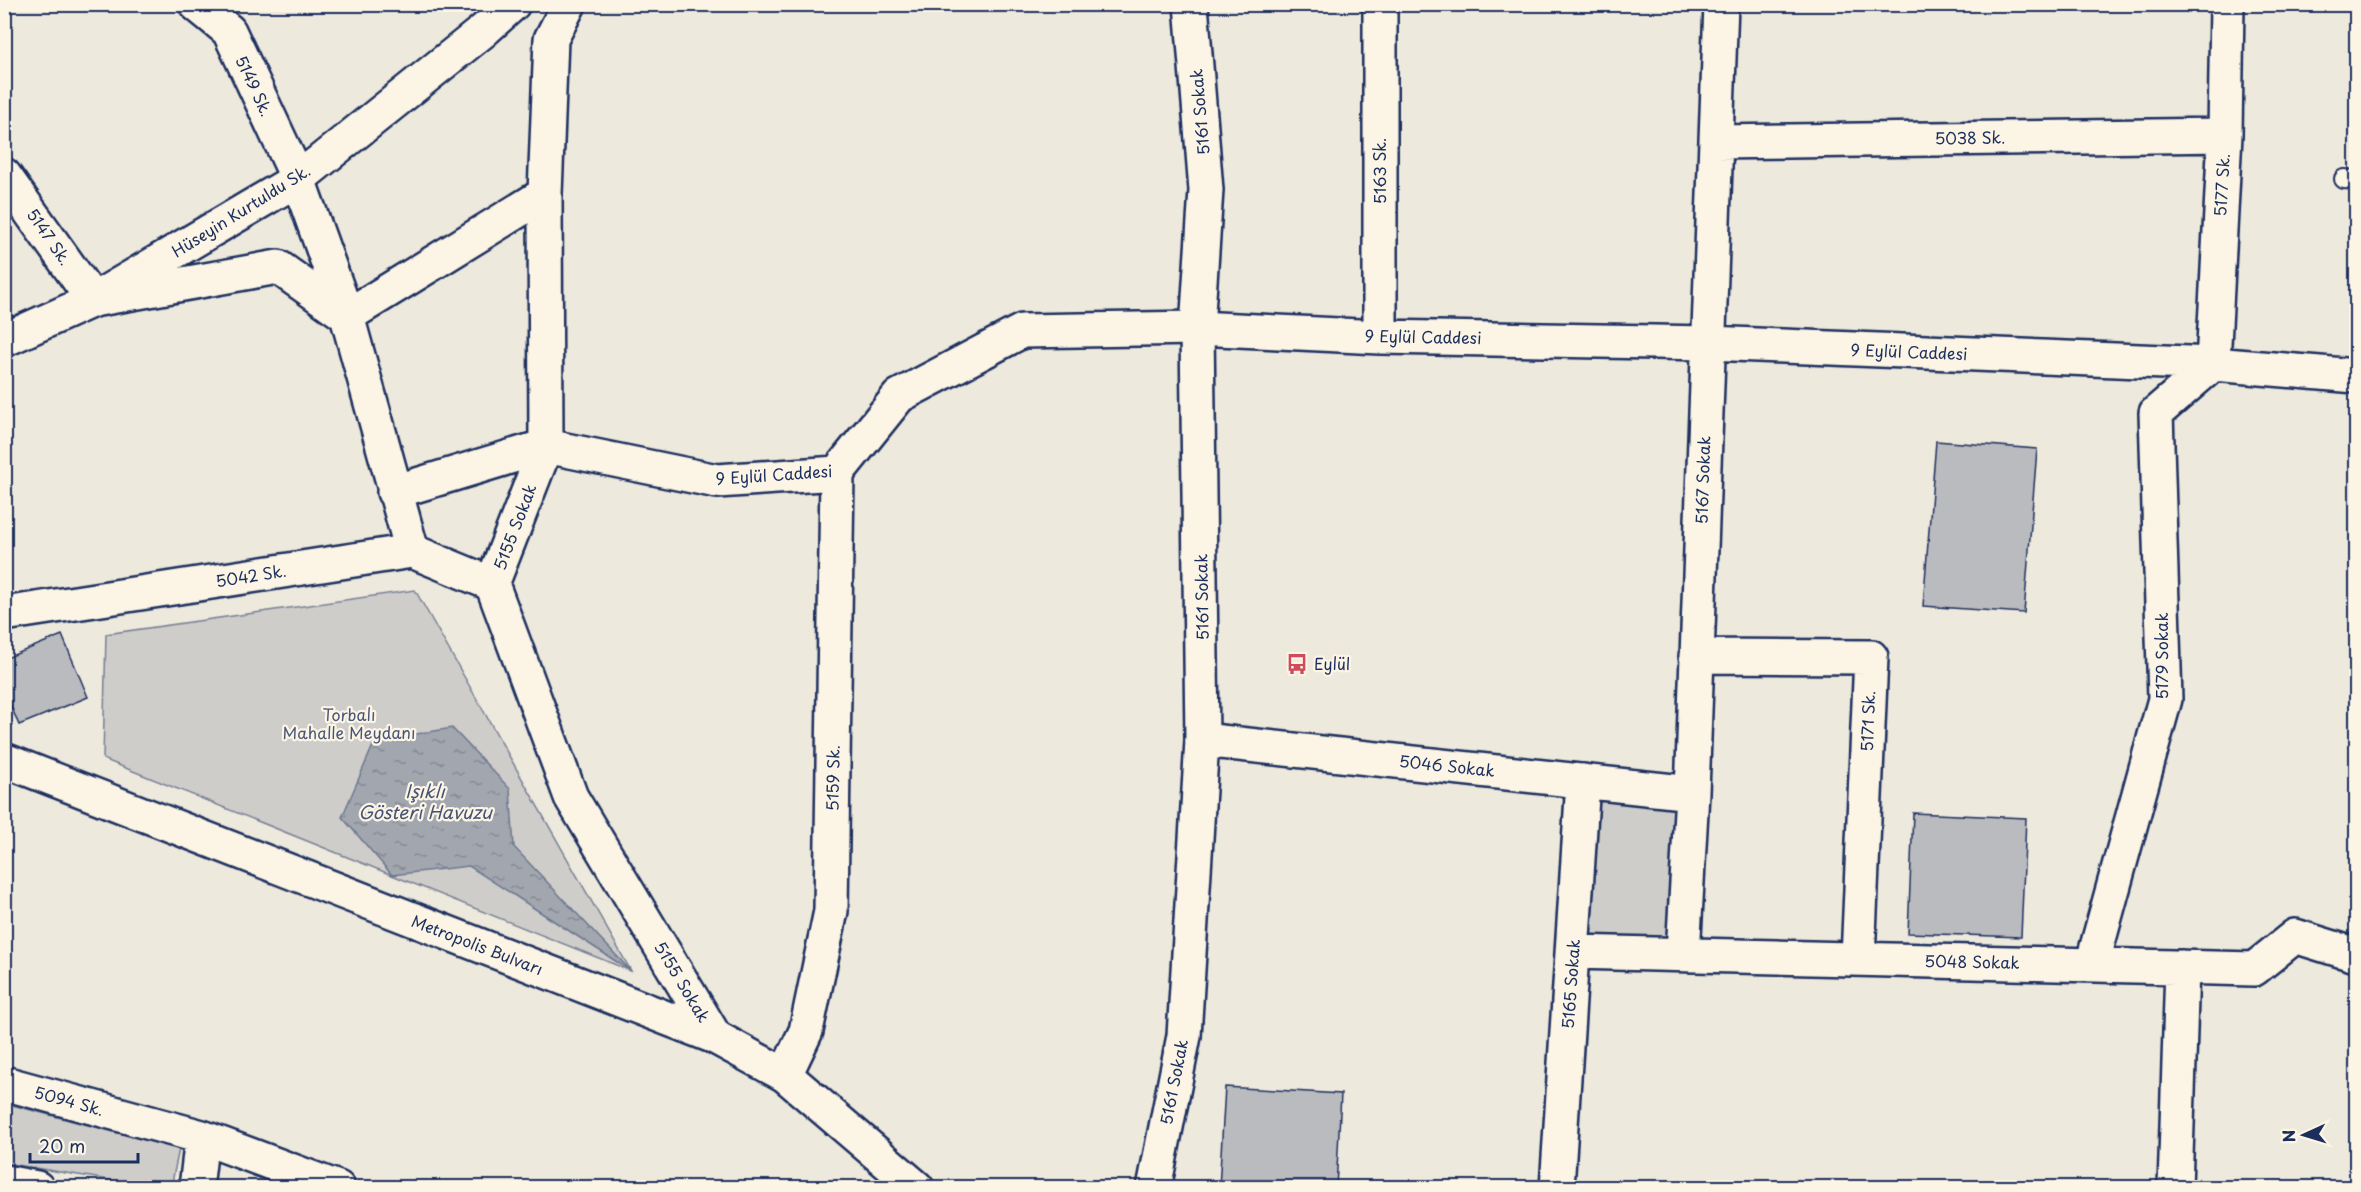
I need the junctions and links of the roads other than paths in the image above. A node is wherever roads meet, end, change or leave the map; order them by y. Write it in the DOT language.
graph roads {
  1 [pos="196,4"];
  2 [pos="513,4"];
  3 [pos="569,4"];
  4 [pos="1191,4"];
  5 [pos="1380,4"];
  6 [pos="1721,4"];
  7 [pos="2227,4"];
  8 [pos="2224,135"];
  9 [pos="1716,142"];
  10 [pos="4,175"];
  11 [pos="298,179"];
  12 [pos="545,194"];
  13 [pos="93,300"];
  14 [pos="346,315"];
  15 [pos="1197,328"];
  16 [pos="1380,337"];
  17 [pos="4,340"];
  18 [pos="1709,343"];
  19 [pos="2213,364"];
  20 [pos="2356,376"];
  21 [pos="546,446"];
  22 [pos="837,473"];
  23 [pos="394,492"];
  24 [pos="412,551"];
  25 [pos="492,584"];
  26 [pos="4,614"];
  27 [pos="1696,656"];
  28 [pos="1202,740"];
  29 [pos="4,760"];
  30 [pos="1582,781"];
  31 [pos="1692,793"];
  32 [pos="1573,952"];
  33 [pos="1683,954"];
  34 [pos="2356,956"];
  35 [pos="1858,959"];
  36 [pos="2092,964"];
  37 [pos="2182,967"];
  38 [pos="715,1037"];
  39 [pos="785,1075"];
  40 [pos="4,1083"];
  41 [pos="202,1137"];
  42 [pos="4,1182"];
  43 [pos="37,1188"];
  44 [pos="196,1188"];
  45 [pos="338,1188"];
  46 [pos="917,1188"];
  47 [pos="1154,1188"];
  48 [pos="1557,1188"];
  49 [pos="2175,1188"];
  1 -- 11 [label="street, 5149 Sk."];
  2 -- 11 [label="street, Hüseyin Kurtuldu Sk."];
  3 -- 12 [label="street, 5155 Sokak"];
  4 -- 15 [label="street, 5161 Sokak"];
  5 -- 16 [label="street, 5163 Sk."];
  6 -- 9 [label="street, 5167 Sokak"];
  7 -- 8 [label="street, 5177 Sk."];
  8 -- 9 [label="street, 5038 Sk."];
  8 -- 19 [label="street, 5177 Sk."];
  9 -- 18 [label="street, 5167 Sokak"];
  10 -- 13 [label="street, 5147 Sk."];
  11 -- 13 [label="street, Hüseyin Kurtuldu Sk."];
  11 -- 14 [label="street, 5149 Sk."];
  12 -- 14 [label="street"];
  12 -- 21 [label="street, 5155 Sokak"];
  13 -- 14 [label="street"];
  13 -- 17 [label="street, Hüseyin Kurtuldu Sk."];
  14 -- 23 [label="street, 5149 Sk."];
  15 -- 16 [label="street, 9 Eylül Caddesi"];
  15 -- 22 [label="street, 9 Eylül Caddesi"];
  15 -- 28 [label="street, 5161 Sokak"];
  16 -- 18 [label="street, 9 Eylül Caddesi"];
  18 -- 19 [label="street, 9 Eylül Caddesi"];
  18 -- 27 [label="street, 5167 Sokak"];
  19 -- 20 [label="street, 9 Eylül Caddesi"];
  19 -- 36 [label="street, 5179 Sokak"];
  21 -- 22 [label="street, 9 Eylül Caddesi"];
  21 -- 23 [label="street"];
  21 -- 25 [label="street, 5155 Sokak"];
  22 -- 39 [label="street, 5159 Sk."];
  23 -- 24 [label="street, 5149 Sk."];
  24 -- 25 [label="street"];
  24 -- 26 [label="street, 5042 Sk."];
  25 -- 38 [label="street, 5155 Sokak"];
  27 -- 31 [label="street, 5167 Sokak"];
  27 -- 35 [label="street, 5171 Sk."];
  28 -- 30 [label="street, 5046 Sokak"];
  28 -- 47 [label="street, 5161 Sokak"];
  29 -- 38 [label="street, Metropolis Bulvarı"];
  30 -- 31 [label="street, 5046 Sokak"];
  30 -- 32 [label="street, 5165 Sokak"];
  31 -- 33 [label="street, 5167 Sokak"];
  32 -- 33 [label="street, 5048 Sokak"];
  32 -- 48 [label="street, 5165 Sokak"];
  33 -- 35 [label="street, 5048 Sokak"];
  34 -- 37 [label="street, 5048 Sokak"];
  35 -- 36 [label="street, 5048 Sokak"];
  36 -- 37 [label="street, 5048 Sokak"];
  37 -- 49 [label="street"];
  38 -- 39 [label="street, Metropolis Bulvarı"];
  39 -- 46 [label="street, Metropolis Bulvarı"];
  40 -- 41 [label="street, 5094 Sk."];
  41 -- 44 [label="street"];
  41 -- 45 [label="street, 5094 Sk."];
  42 -- 43 [label="street"];
}
